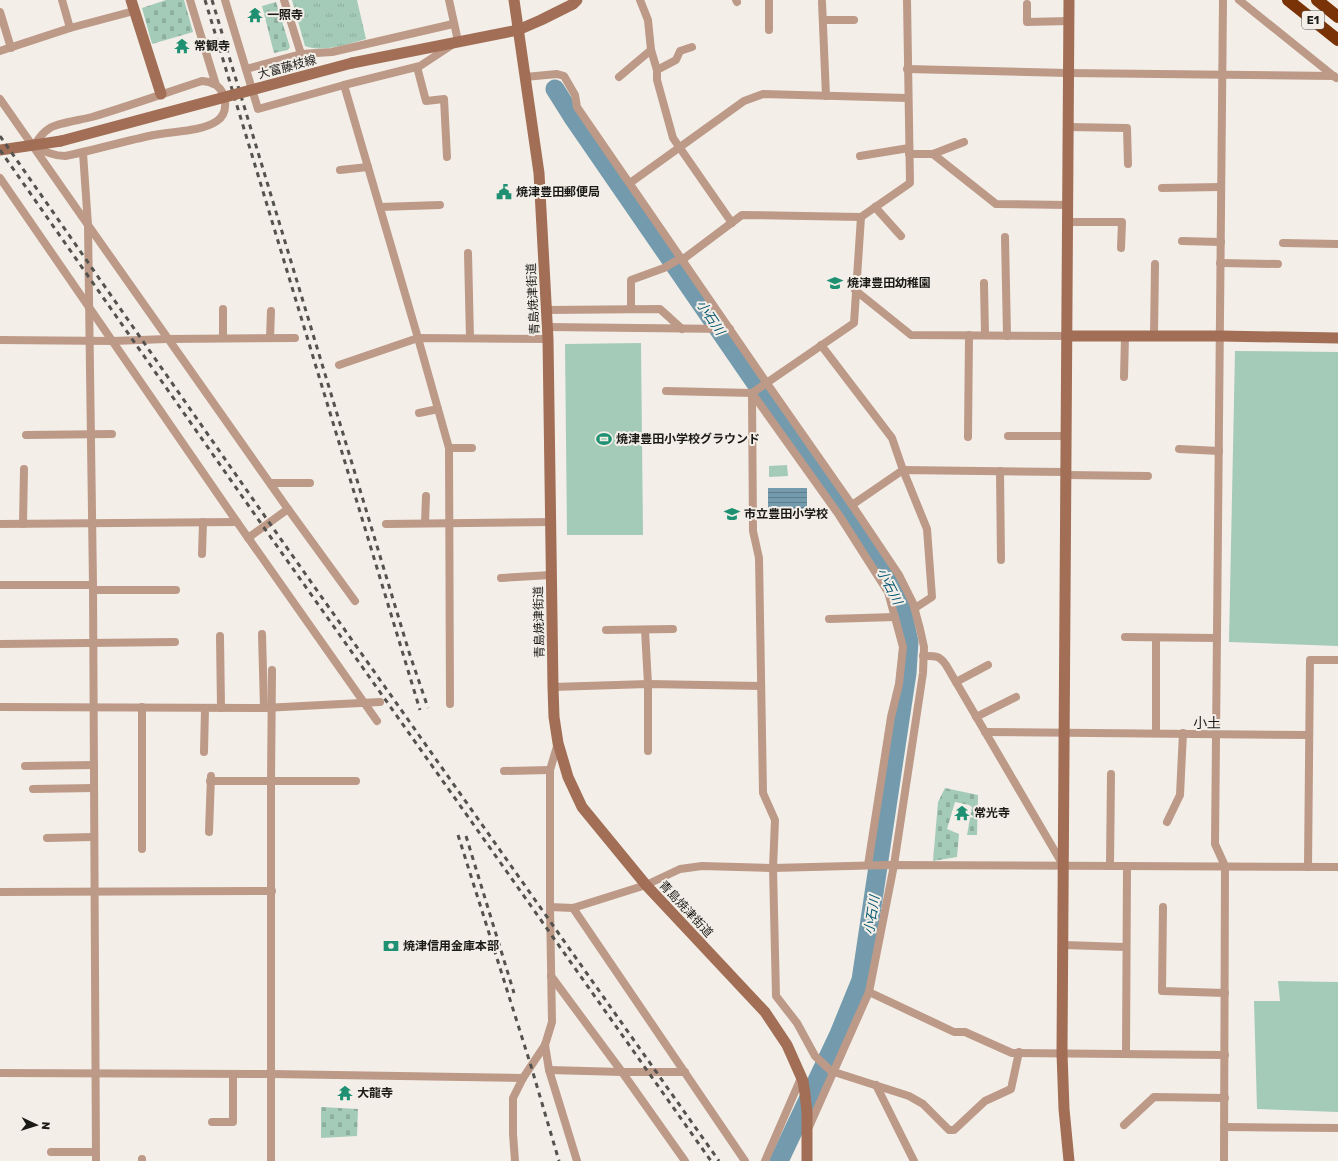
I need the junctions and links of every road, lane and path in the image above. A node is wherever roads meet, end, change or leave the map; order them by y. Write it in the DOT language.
graph roads {
  1 [pos="62,0"];
  2 [pos="131,0"];
  3 [pos="190,0"];
  4 [pos="225,0"];
  5 [pos="284,0"];
  6 [pos="449,0"];
  7 [pos="514,0"];
  8 [pos="577,0"];
  9 [pos="640,0"];
  10 [pos="769,0"];
  11 [pos="907,0"];
  12 [pos="1069,0"];
  13 [pos="1223,0"];
  14 [pos="1239,0"];
  15 [pos="1288,0"];
  16 [pos="1317,0"];
  17 [pos="822,2"];
  18 [pos="1027,4"];
  19 [pos="134,11"];
  20 [pos="0,12"];
  21 [pos="1338,17"];
  22 [pos="823,20"];
  23 [pos="854,20"];
  24 [pos="1069,21"];
  25 [pos="453,24"];
  26 [pos="70,28"];
  27 [pos="518,30"];
  28 [pos="769,30"];
  29 [pos="1338,40"];
  30 [pos="458,42"];
  31 [pos="692,47"];
  32 [pos="11,48"];
  33 [pos="651,50"];
  34 [pos="0,51"];
  35 [pos="301,54"];
  36 [pos="417,67"];
  37 [pos="246,69"];
  38 [pos="657,70"];
  39 [pos="907,70"];
  40 [pos="1068,73"];
  41 [pos="1222,75"];
  42 [pos="525,77"];
  43 [pos="619,77"];
  44 [pos="1336,78"];
  45 [pos="216,84"];
  46 [pos="344,85"];
  47 [pos="161,94"];
  48 [pos="826,96"];
  49 [pos="908,98"];
  50 [pos="0,99"];
  51 [pos="1068,127"];
  52 [pos="964,142"];
  53 [pos="34,146"];
  54 [pos="679,148"];
  55 [pos="0,150"];
  56 [pos="909,151"];
  57 [pos="83,153"];
  58 [pos="933,154"];
  59 [pos="860,156"];
  60 [pos="447,157"];
  61 [pos="1128,164"];
  62 [pos="368,167"];
  63 [pos="340,170"];
  64 [pos="0,178"];
  65 [pos="630,183"];
  66 [pos="1221,187"];
  67 [pos="1162,188"];
  68 [pos="440,205"];
  69 [pos="1068,205"];
  70 [pos="380,207"];
  71 [pos="875,207"];
  72 [pos="861,217"];
  73 [pos="1068,222"];
  74 [pos="732,223"];
  75 [pos="88,225"];
  76 [pos="901,236"];
  77 [pos="1005,237"];
  78 [pos="1182,241"];
  79 [pos="1221,242"];
  80 [pos="1283,243"];
  81 [pos="1338,244"];
  82 [pos="1121,248"];
  83 [pos="468,253"];
  84 [pos="682,259"];
  85 [pos="1220,263"];
  86 [pos="1155,264"];
  87 [pos="1278,264"];
  88 [pos="984,282"];
  89 [pos="855,290"];
  90 [pos="89,309"];
  91 [pos="223,309"];
  92 [pos="631,309"];
  93 [pos="546,310"];
  94 [pos="271,311"];
  95 [pos="547,327"];
  96 [pos="682,329"];
  97 [pos="730,329"];
  98 [pos="969,335"];
  99 [pos="985,335"];
  100 [pos="1007,336"];
  101 [pos="1067,336"];
  102 [pos="1124,336"];
  103 [pos="1154,336"];
  104 [pos="1220,336"];
  105 [pos="223,338"];
  106 [pos="270,338"];
  107 [pos="295,338"];
  108 [pos="418,338"];
  109 [pos="470,338"];
  110 [pos="1338,338"];
  111 [pos="168,339"];
  112 [pos="548,339"];
  113 [pos="0,340"];
  114 [pos="90,340"];
  115 [pos="113,341"];
  116 [pos="821,345"];
  117 [pos="339,365"];
  118 [pos="1124,377"];
  119 [pos="766,382"];
  120 [pos="666,391"];
  121 [pos="752,392"];
  122 [pos="438,408"];
  123 [pos="418,413"];
  124 [pos="90,434"];
  125 [pos="112,434"];
  126 [pos="26,435"];
  127 [pos="1008,436"];
  128 [pos="1066,436"];
  129 [pos="968,437"];
  130 [pos="448,448"];
  131 [pos="472,448"];
  132 [pos="1179,449"];
  133 [pos="1219,451"];
  134 [pos="24,469"];
  135 [pos="903,470"];
  136 [pos="1000,471"];
  137 [pos="1066,474"];
  138 [pos="1148,476"];
  139 [pos="271,483"];
  140 [pos="310,483"];
  141 [pos="426,496"];
  142 [pos="852,505"];
  143 [pos="288,509"];
  144 [pos="203,522"];
  145 [pos="237,522"];
  146 [pos="551,522"];
  147 [pos="92,523"];
  148 [pos="450,523"];
  149 [pos="0,524"];
  150 [pos="24,524"];
  151 [pos="386,524"];
  152 [pos="425,524"];
  153 [pos="248,538"];
  154 [pos="202,554"];
  155 [pos="1001,560"];
  156 [pos="551,575"];
  157 [pos="501,578"];
  158 [pos="0,585"];
  159 [pos="93,587"];
  160 [pos="176,590"];
  161 [pos="355,601"];
  162 [pos="915,608"];
  163 [pos="895,618"];
  164 [pos="829,619"];
  165 [pos="673,629"];
  166 [pos="606,630"];
  167 [pos="646,630"];
  168 [pos="262,634"];
  169 [pos="220,636"];
  170 [pos="1125,637"];
  171 [pos="1156,638"];
  172 [pos="1217,638"];
  173 [pos="175,642"];
  174 [pos="0,644"];
  175 [pos="94,644"];
  176 [pos="924,656"];
  177 [pos="1338,660"];
  178 [pos="988,665"];
  179 [pos="272,670"];
  180 [pos="956,682"];
  181 [pos="648,684"];
  182 [pos="553,686"];
  183 [pos="762,686"];
  184 [pos="1016,697"];
  185 [pos="380,702"];
  186 [pos="366,704"];
  187 [pos="450,704"];
  188 [pos="94,707"];
  189 [pos="142,707"];
  190 [pos="268,707"];
  191 [pos="0,708"];
  192 [pos="205,708"];
  193 [pos="221,708"];
  194 [pos="976,716"];
  195 [pos="378,720"];
  196 [pos="985,732"];
  197 [pos="1064,732"];
  198 [pos="1156,733"];
  199 [pos="1182,733"];
  200 [pos="1216,734"];
  201 [pos="1309,735"];
  202 [pos="558,743"];
  203 [pos="204,752"];
  204 [pos="648,752"];
  205 [pos="94,765"];
  206 [pos="25,766"];
  207 [pos="550,770"];
  208 [pos="504,771"];
  209 [pos="1111,774"];
  210 [pos="271,782"];
  211 [pos="356,782"];
  212 [pos="94,788"];
  213 [pos="33,789"];
  214 [pos="1168,822"];
  215 [pos="209,832"];
  216 [pos="94,837"];
  217 [pos="48,838"];
  218 [pos="142,849"];
  219 [pos="868,865"];
  220 [pos="891,865"];
  221 [pos="1063,865"];
  222 [pos="1110,866"];
  223 [pos="1127,866"];
  224 [pos="1225,866"];
  225 [pos="1308,867"];
  226 [pos="1338,867"];
  227 [pos="773,868"];
  228 [pos="646,885"];
  229 [pos="94,891"];
  230 [pos="272,891"];
  231 [pos="0,892"];
  232 [pos="550,907"];
  233 [pos="1163,907"];
  234 [pos="573,908"];
  235 [pos="1062,945"];
  236 [pos="1126,947"];
  237 [pos="551,976"];
  238 [pos="869,992"];
  239 [pos="1225,993"];
  240 [pos="545,1045"];
  241 [pos="1019,1052"];
  242 [pos="1062,1053"];
  243 [pos="1126,1054"];
  244 [pos="1225,1055"];
  245 [pos="549,1070"];
  246 [pos="833,1071"];
  247 [pos="622,1072"];
  248 [pos="685,1072"];
  249 [pos="0,1073"];
  250 [pos="95,1074"];
  251 [pos="233,1074"];
  252 [pos="272,1074"];
  253 [pos="523,1078"];
  254 [pos="802,1079"];
  255 [pos="876,1086"];
  256 [pos="1225,1098"];
  257 [pos="212,1122"];
  258 [pos="1124,1125"];
  259 [pos="808,1127"];
  260 [pos="1224,1127"];
  261 [pos="1338,1128"];
  262 [pos="51,1152"];
  263 [pos="95,1152"];
  264 [pos="96,1161"];
  265 [pos="272,1161"];
  266 [pos="516,1161"];
  267 [pos="577,1161"];
  268 [pos="685,1161"];
  269 [pos="745,1161"];
  270 [pos="764,1161"];
  271 [pos="806,1161"];
  272 [pos="914,1161"];
  273 [pos="1069,1161"];
  274 [pos="1224,1161"];
  1 -- 26 [label="street"];
  2 -- 19 [label="main road"];
  3 -- 45 [label="street"];
  4 -- 37 [label="street"];
  5 -- 35 [label="street"];
  6 -- 25 [label="street"];
  7 -- 27 [label="main road, 青島焼津街道"];
  8 -- 27 [label="main road, 大富藤枝線"];
  9 -- 33 [label="street"];
  10 -- 28 [label="street"];
  11 -- 39 [label="street"];
  12 -- 24 [label="main road"];
  13 -- 41 [label="street"];
  14 -- 44 [label="street"];
  15 -- 29 [label="highway, E1"];
  16 -- 21 [label="highway, E1"];
  17 -- 22 [label="street"];
  18 -- 24 [label="street"];
  19 -- 26 [label="street"];
  19 -- 47 [label="main road"];
  20 -- 32 [label="street"];
  22 -- 23 [label="street"];
  22 -- 48 [label="street"];
  24 -- 40 [label="main road"];
  25 -- 30 [label="street"];
  25 -- 35 [label="street"];
  26 -- 32 [label="street"];
  27 -- 30 [label="main road, 大富藤枝線"];
  27 -- 42 [label="main road, 青島焼津街道"];
  30 -- 36 [label="street"];
  30 -- 53 [label="main road, 大富藤枝線, bridge"];
  31 -- 38 [label="street"];
  32 -- 34 [label="street"];
  33 -- 38 [label="street"];
  33 -- 43 [label="street"];
  35 -- 37 [label="street"];
  36 -- 46 [label="street"];
  36 -- 60 [label="street"];
  37 -- 46 [label="street"];
  38 -- 54 [label="street"];
  39 -- 40 [label="street"];
  39 -- 49 [label="street"];
  40 -- 41 [label="street"];
  40 -- 51 [label="main road"];
  41 -- 44 [label="street"];
  41 -- 66 [label="street"];
  42 -- 65 [label="street"];
  42 -- 93 [label="main road, 青島焼津街道"];
  45 -- 47 [label="street"];
  45 -- 57 [label="street"];
  46 -- 62 [label="street"];
  47 -- 53 [label="street"];
  48 -- 49 [label="street"];
  48 -- 54 [label="street"];
  49 -- 56 [label="street"];
  50 -- 53 [label="street"];
  51 -- 61 [label="street"];
  51 -- 69 [label="main road"];
  52 -- 58 [label="street"];
  53 -- 55 [label="main road, 大富藤枝線"];
  53 -- 57 [label="street"];
  53 -- 75 [label="street"];
  54 -- 65 [label="street"];
  54 -- 74 [label="street"];
  56 -- 58 [label="street"];
  56 -- 59 [label="street"];
  56 -- 71 [label="street"];
  57 -- 75 [label="street"];
  58 -- 69 [label="street"];
  62 -- 63 [label="street"];
  62 -- 70 [label="street"];
  64 -- 90 [label="street"];
  65 -- 84 [label="street"];
  66 -- 67 [label="street"];
  66 -- 79 [label="street"];
  68 -- 70 [label="street"];
  69 -- 73 [label="main road"];
  70 -- 108 [label="street"];
  71 -- 72 [label="street"];
  71 -- 76 [label="street"];
  72 -- 74 [label="street"];
  72 -- 89 [label="street"];
  73 -- 82 [label="street"];
  73 -- 101 [label="main road"];
  74 -- 84 [label="street"];
  75 -- 90 [label="street"];
  75 -- 111 [label="street"];
  77 -- 100 [label="street"];
  78 -- 79 [label="street"];
  79 -- 85 [label="street"];
  80 -- 81 [label="street"];
  83 -- 109 [label="street"];
  84 -- 92 [label="street"];
  84 -- 97 [label="street"];
  85 -- 87 [label="street"];
  85 -- 104 [label="street"];
  86 -- 103 [label="street"];
  88 -- 99 [label="street"];
  89 -- 98 [label="street"];
  89 -- 116 [label="street"];
  90 -- 114 [label="street"];
  90 -- 115 [label="street"];
  91 -- 105 [label="street"];
  92 -- 93 [label="street"];
  92 -- 96 [label="street"];
  93 -- 95 [label="main road, 青島焼津街道"];
  94 -- 106 [label="street"];
  95 -- 96 [label="street"];
  95 -- 112 [label="main road, 青島焼津街道"];
  96 -- 97 [label="street"];
  97 -- 119 [label="street"];
  98 -- 99 [label="street"];
  98 -- 129 [label="street"];
  99 -- 100 [label="street"];
  100 -- 101 [label="street"];
  101 -- 102 [label="main road"];
  101 -- 128 [label="main road"];
  102 -- 103 [label="main road"];
  102 -- 118 [label="street"];
  103 -- 104 [label="main road"];
  104 -- 110 [label="main road"];
  104 -- 133 [label="street"];
  105 -- 106 [label="street"];
  105 -- 111 [label="street"];
  106 -- 107 [label="street"];
  108 -- 109 [label="street"];
  108 -- 117 [label="street"];
  108 -- 122 [label="street"];
  109 -- 112 [label="street"];
  111 -- 115 [label="street"];
  111 -- 139 [label="street"];
  112 -- 146 [label="main road, 青島焼津街道"];
  113 -- 114 [label="street"];
  114 -- 115 [label="street"];
  114 -- 124 [label="street"];
  115 -- 145 [label="street"];
  116 -- 119 [label="street"];
  116 -- 135 [label="street"];
  119 -- 121 [label="street"];
  119 -- 142 [label="street"];
  120 -- 121 [label="street"];
  121 -- 163 [label="street"];
  121 -- 183 [label="street"];
  122 -- 123 [label="street"];
  122 -- 130 [label="street"];
  124 -- 125 [label="street"];
  124 -- 126 [label="street"];
  124 -- 147 [label="street"];
  127 -- 128 [label="street"];
  128 -- 137 [label="main road"];
  130 -- 131 [label="street"];
  130 -- 148 [label="street"];
  132 -- 133 [label="street"];
  133 -- 172 [label="street"];
  134 -- 150 [label="street"];
  135 -- 136 [label="street"];
  135 -- 142 [label="street"];
  135 -- 162 [label="street"];
  136 -- 137 [label="street"];
  136 -- 155 [label="street"];
  137 -- 138 [label="street"];
  137 -- 197 [label="main road"];
  139 -- 140 [label="street"];
  139 -- 143 [label="street"];
  141 -- 152 [label="street"];
  142 -- 162 [label="street"];
  143 -- 153 [label="street"];
  143 -- 161 [label="street"];
  144 -- 145 [label="street"];
  144 -- 147 [label="street"];
  144 -- 154 [label="street"];
  145 -- 153 [label="street"];
  146 -- 148 [label="street"];
  146 -- 156 [label="main road, 青島焼津街道"];
  147 -- 150 [label="street"];
  147 -- 159 [label="street"];
  148 -- 152 [label="street"];
  148 -- 187 [label="street"];
  149 -- 150 [label="street"];
  151 -- 152 [label="street"];
  153 -- 186 [label="street"];
  156 -- 157 [label="street"];
  156 -- 182 [label="main road, 青島焼津街道"];
  158 -- 159 [label="street"];
  159 -- 160 [label="street"];
  159 -- 175 [label="street"];
  162 -- 176 [label="street"];
  163 -- 164 [label="street"];
  163 -- 219 [label="street"];
  165 -- 167 [label="street"];
  166 -- 167 [label="street"];
  167 -- 181 [label="street"];
  168 -- 190 [label="street"];
  169 -- 193 [label="street"];
  170 -- 171 [label="street"];
  171 -- 172 [label="street"];
  171 -- 198 [label="street"];
  172 -- 200 [label="street"];
  173 -- 175 [label="street"];
  174 -- 175 [label="street"];
  175 -- 188 [label="street"];
  176 -- 180 [label="street"];
  176 -- 220 [label="street"];
  177 -- 201 [label="street"];
  178 -- 180 [label="street"];
  179 -- 190 [label="street"];
  180 -- 194 [label="street"];
  181 -- 182 [label="street"];
  181 -- 183 [label="street"];
  181 -- 204 [label="street"];
  182 -- 202 [label="main road, 青島焼津街道"];
  183 -- 227 [label="street"];
  184 -- 194 [label="street"];
  185 -- 186 [label="street"];
  186 -- 190 [label="street"];
  186 -- 195 [label="street"];
  188 -- 189 [label="street"];
  188 -- 191 [label="street"];
  188 -- 205 [label="street"];
  189 -- 192 [label="street"];
  189 -- 218 [label="street"];
  190 -- 193 [label="street"];
  190 -- 210 [label="street"];
  192 -- 193 [label="street"];
  192 -- 203 [label="street"];
  194 -- 196 [label="street"];
  196 -- 197 [label="street"];
  196 -- 221 [label="street"];
  197 -- 198 [label="street"];
  197 -- 221 [label="main road"];
  198 -- 199 [label="street"];
  199 -- 200 [label="street"];
  199 -- 214 [label="street"];
  200 -- 201 [label="street"];
  200 -- 224 [label="street"];
  201 -- 225 [label="street"];
  202 -- 207 [label="street"];
  202 -- 228 [label="main road, 青島焼津街道"];
  205 -- 206 [label="street"];
  205 -- 212 [label="street"];
  207 -- 208 [label="street"];
  207 -- 232 [label="street"];
  209 -- 222 [label="street"];
  210 -- 211 [label="street"];
  210 -- 215 [label="street"];
  210 -- 230 [label="street"];
  212 -- 213 [label="street"];
  212 -- 216 [label="street"];
  216 -- 217 [label="street"];
  216 -- 229 [label="street"];
  219 -- 220 [label="street"];
  219 -- 227 [label="street"];
  220 -- 221 [label="street"];
  220 -- 238 [label="street"];
  221 -- 222 [label="street"];
  221 -- 235 [label="main road"];
  222 -- 223 [label="street"];
  223 -- 224 [label="street"];
  223 -- 236 [label="street"];
  224 -- 225 [label="street"];
  224 -- 239 [label="street"];
  225 -- 226 [label="street"];
  227 -- 228 [label="street"];
  227 -- 246 [label="street"];
  228 -- 234 [label="street"];
  228 -- 254 [label="main road, 青島焼津街道"];
  229 -- 230 [label="street"];
  229 -- 231 [label="street"];
  229 -- 250 [label="street"];
  230 -- 252 [label="street"];
  232 -- 234 [label="street"];
  232 -- 237 [label="street"];
  233 -- 239 [label="street"];
  234 -- 248 [label="street"];
  235 -- 236 [label="street"];
  235 -- 242 [label="main road"];
  236 -- 243 [label="street"];
  237 -- 240 [label="street"];
  237 -- 247 [label="street"];
  238 -- 241 [label="street"];
  238 -- 246 [label="street"];
  239 -- 244 [label="street"];
  240 -- 245 [label="street"];
  240 -- 253 [label="street"];
  241 -- 242 [label="street"];
  241 -- 255 [label="street"];
  242 -- 243 [label="street"];
  242 -- 273 [label="main road"];
  243 -- 244 [label="street"];
  244 -- 256 [label="street"];
  245 -- 247 [label="street"];
  245 -- 267 [label="street"];
  246 -- 255 [label="street"];
  246 -- 259 [label="street"];
  247 -- 248 [label="street"];
  247 -- 268 [label="street"];
  248 -- 269 [label="street"];
  249 -- 250 [label="street"];
  250 -- 251 [label="street"];
  250 -- 263 [label="street"];
  251 -- 252 [label="street"];
  251 -- 257 [label="street"];
  252 -- 253 [label="street"];
  252 -- 265 [label="street"];
  253 -- 266 [label="street"];
  254 -- 259 [label="main road, 青島焼津街道"];
  254 -- 270 [label="street"];
  255 -- 272 [label="street"];
  256 -- 258 [label="street"];
  256 -- 260 [label="street"];
  259 -- 271 [label="main road, 青島焼津街道"];
  260 -- 261 [label="street"];
  260 -- 274 [label="street"];
  262 -- 263 [label="street"];
  263 -- 264 [label="street"];
}
